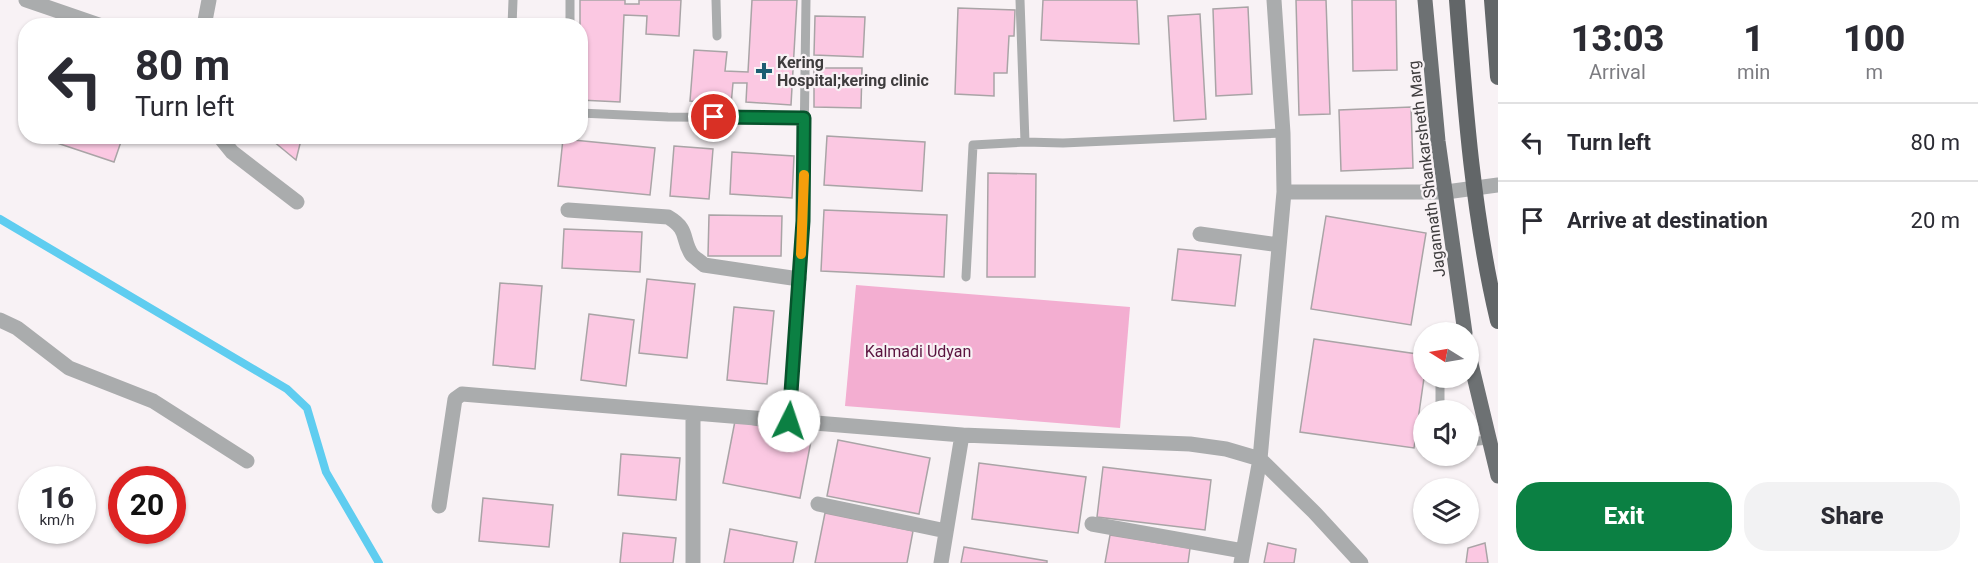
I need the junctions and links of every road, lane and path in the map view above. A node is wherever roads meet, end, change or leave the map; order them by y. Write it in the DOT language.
graph roads {
  1 [pos="26,0"];
  2 [pos="209,0"];
  3 [pos="513,0"];
  4 [pos="570,0"];
  5 [pos="716,0"];
  6 [pos="806,0"];
  7 [pos="1020,0"];
  8 [pos="1274,0"];
  9 [pos="1425,0"];
  10 [pos="1457,0"];
  11 [pos="1492,0"];
  12 [pos="79,18"];
  13 [pos="206,18"];
  14 [pos="512,18"];
  15 [pos="570,18"];
  16 [pos="717,36"];
  17 [pos="1498,77"];
  18 [pos="588,113"];
  19 [pos="804,118"];
  20 [pos="1283,133"];
  21 [pos="1024,142"];
  22 [pos="226,144"];
  23 [pos="1498,185"];
  24 [pos="1284,192"];
  25 [pos="1446,192"];
  26 [pos="297,202"];
  27 [pos="568,210"];
  28 [pos="1200,234"];
  29 [pos="1280,245"];
  30 [pos="966,277"];
  31 [pos="799,279"];
  32 [pos="0,320"];
  33 [pos="1498,321"];
  34 [pos="1464,322"];
  35 [pos="1477,388"];
  36 [pos="693,413"];
  37 [pos="789,421"];
  38 [pos="962,435"];
  39 [pos="1490,440"];
  40 [pos="1479,441"];
  41 [pos="1260,459"];
  42 [pos="247,460"];
  43 [pos="1498,476"];
  44 [pos="818,504"];
  45 [pos="439,506"];
  46 [pos="1092,524"];
  47 [pos="946,531"];
  48 [pos="1242,557"];
  49 [pos="693,563"];
  50 [pos="941,563"];
  51 [pos="1361,563"];
  1 -- 12 [label="street"];
  2 -- 13 [label="street"];
  3 -- 14 [label="lane"];
  4 -- 15 [label="lane"];
  5 -- 16 [label="lane"];
  6 -- 19 [label="lane"];
  7 -- 21 [label="lane"];
  8 -- 20 [label="street"];
  9 -- 25 [label="main road, Jagannath Shankarsheth Marg"];
  10 -- 33 [label="highway, bridge"];
  11 -- 17 [label="highway"];
  18 -- 19 [label="lane"];
  19 -- 31 [label="lane"];
  20 -- 21 [label="lane"];
  20 -- 24 [label="street"];
  21 -- 30 [label="lane"];
  22 -- 26 [label="street"];
  23 -- 25 [label="street"];
  24 -- 25 [label="street"];
  24 -- 29 [label="street"];
  25 -- 34 [label="main road, Jagannath Shankarsheth Marg"];
  27 -- 31 [label="street"];
  28 -- 29 [label="street"];
  29 -- 41 [label="street"];
  31 -- 37 [label="lane"];
  32 -- 42 [label="street"];
  35 -- 39 [label="main road"];
  36 -- 37 [label="street"];
  36 -- 45 [label="street"];
  36 -- 49 [label="street"];
  37 -- 38 [label="street"];
  38 -- 41 [label="street"];
  38 -- 47 [label="street"];
  39 -- 40 [label="lane"];
  39 -- 43 [label="main road"];
  41 -- 48 [label="street"];
  41 -- 51 [label="street"];
  44 -- 47 [label="street"];
  46 -- 48 [label="street"];
  47 -- 50 [label="street"];
}
